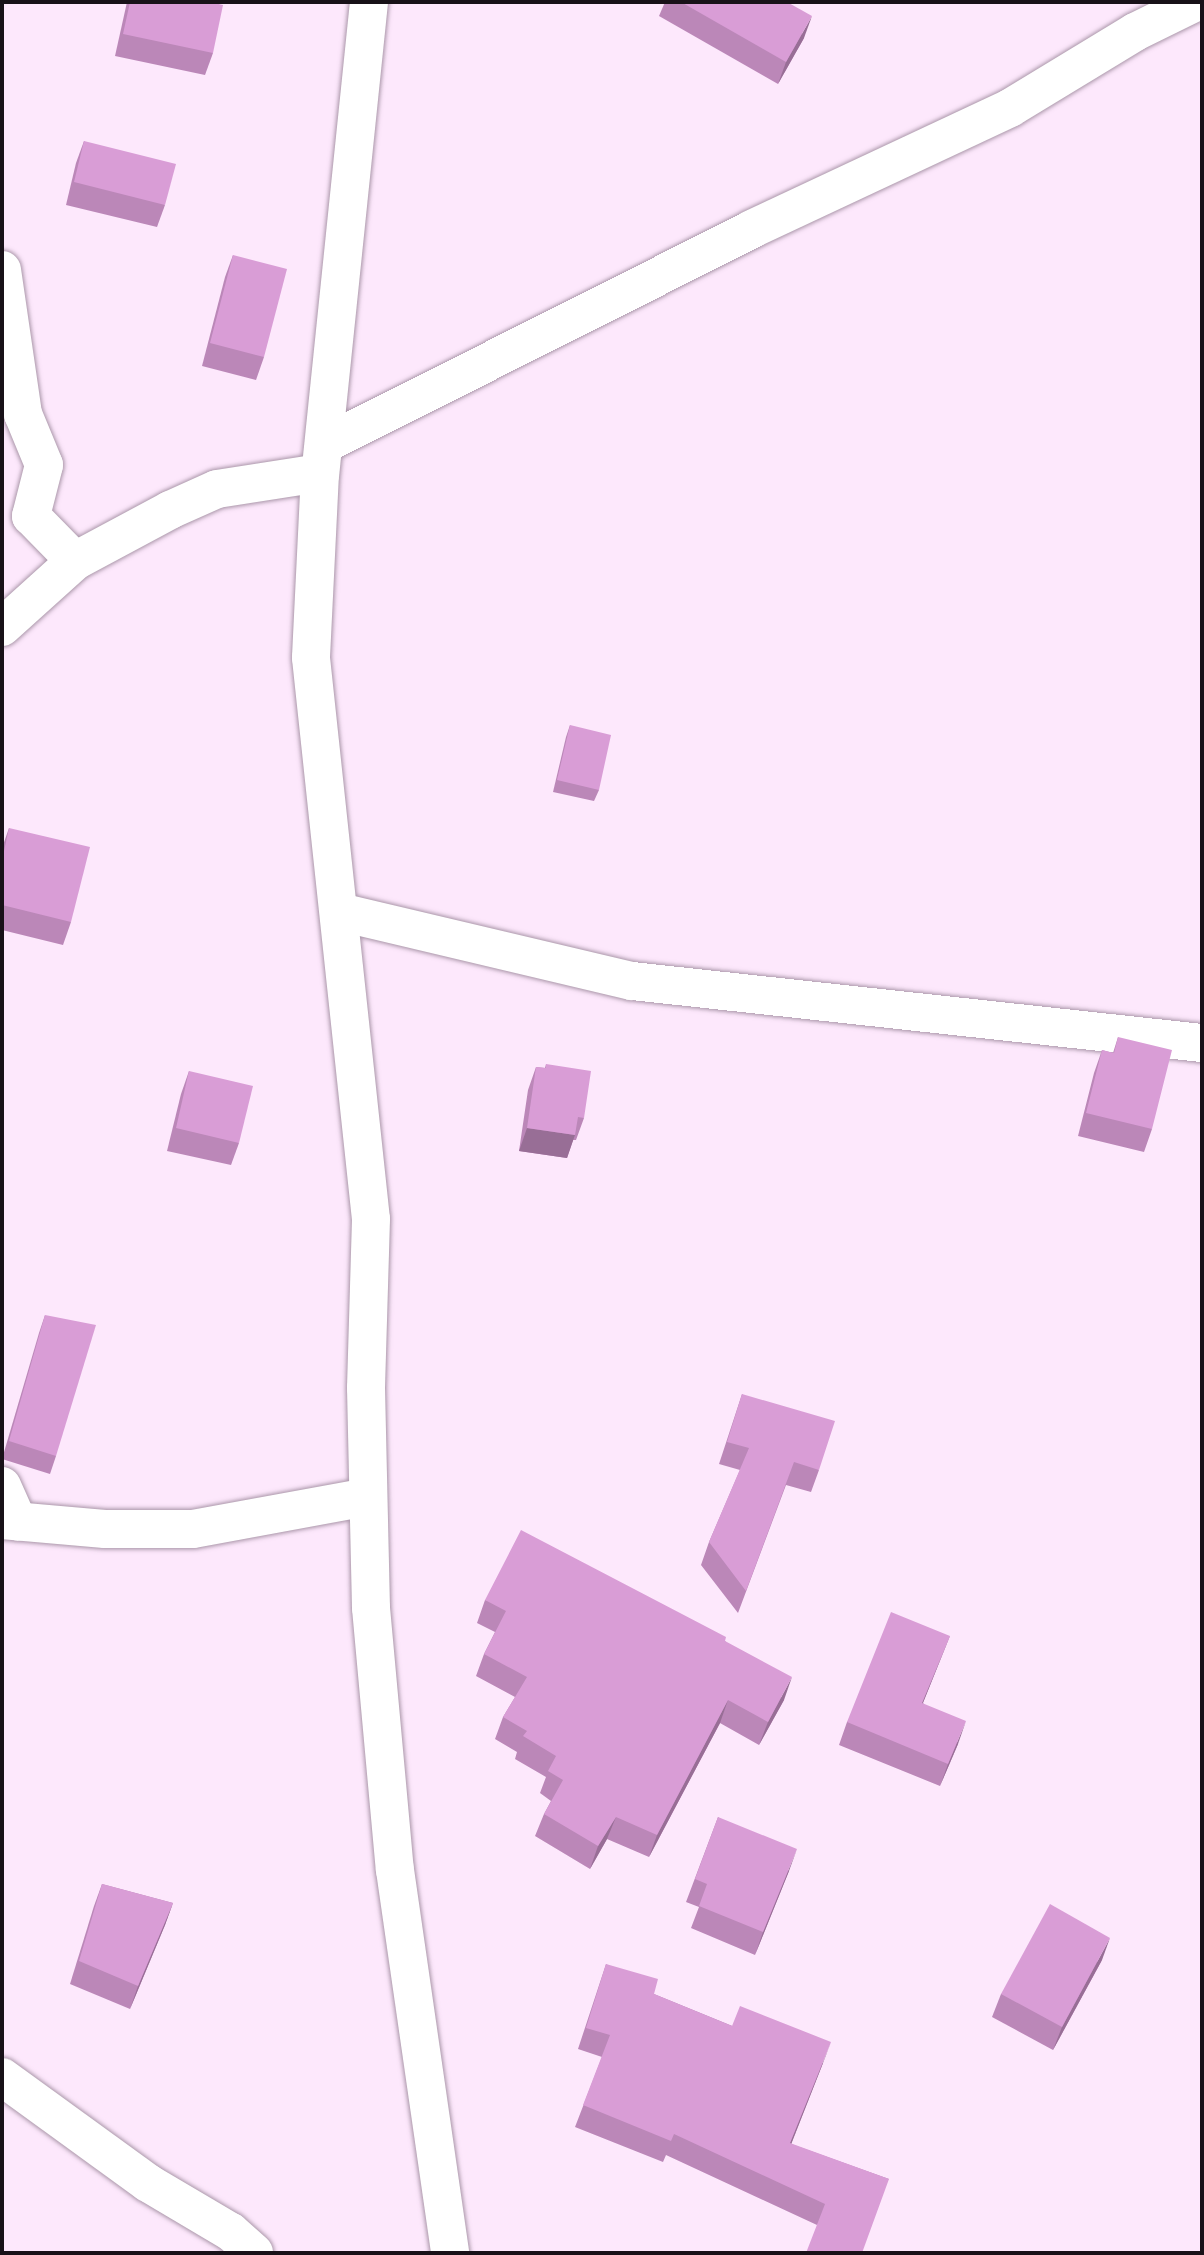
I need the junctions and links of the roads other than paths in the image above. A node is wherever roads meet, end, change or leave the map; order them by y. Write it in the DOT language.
graph roads {
  1 [pos="369,2"];
  2 [pos="1196,2"];
  3 [pos="2,270"];
  4 [pos="322,459"];
  5 [pos="75,561"];
  6 [pos="2,627"];
  7 [pos="340,912"];
  8 [pos="1202,1043"];
  9 [pos="2,1486"];
  10 [pos="368,1497"];
  11 [pos="10,1521"];
  12 [pos="2,2077"];
  13 [pos="254,2253"];
  14 [pos="450,2253"];
  1 -- 4 [label="street"];
  2 -- 4 [label="street"];
  3 -- 5 [label="street"];
  4 -- 5 [label="street"];
  4 -- 7 [label="street"];
  5 -- 6 [label="street"];
  7 -- 8 [label="street"];
  7 -- 10 [label="street"];
  9 -- 11 [label="street"];
  10 -- 11 [label="street"];
  10 -- 14 [label="street"];
  12 -- 13 [label="street"];
}
